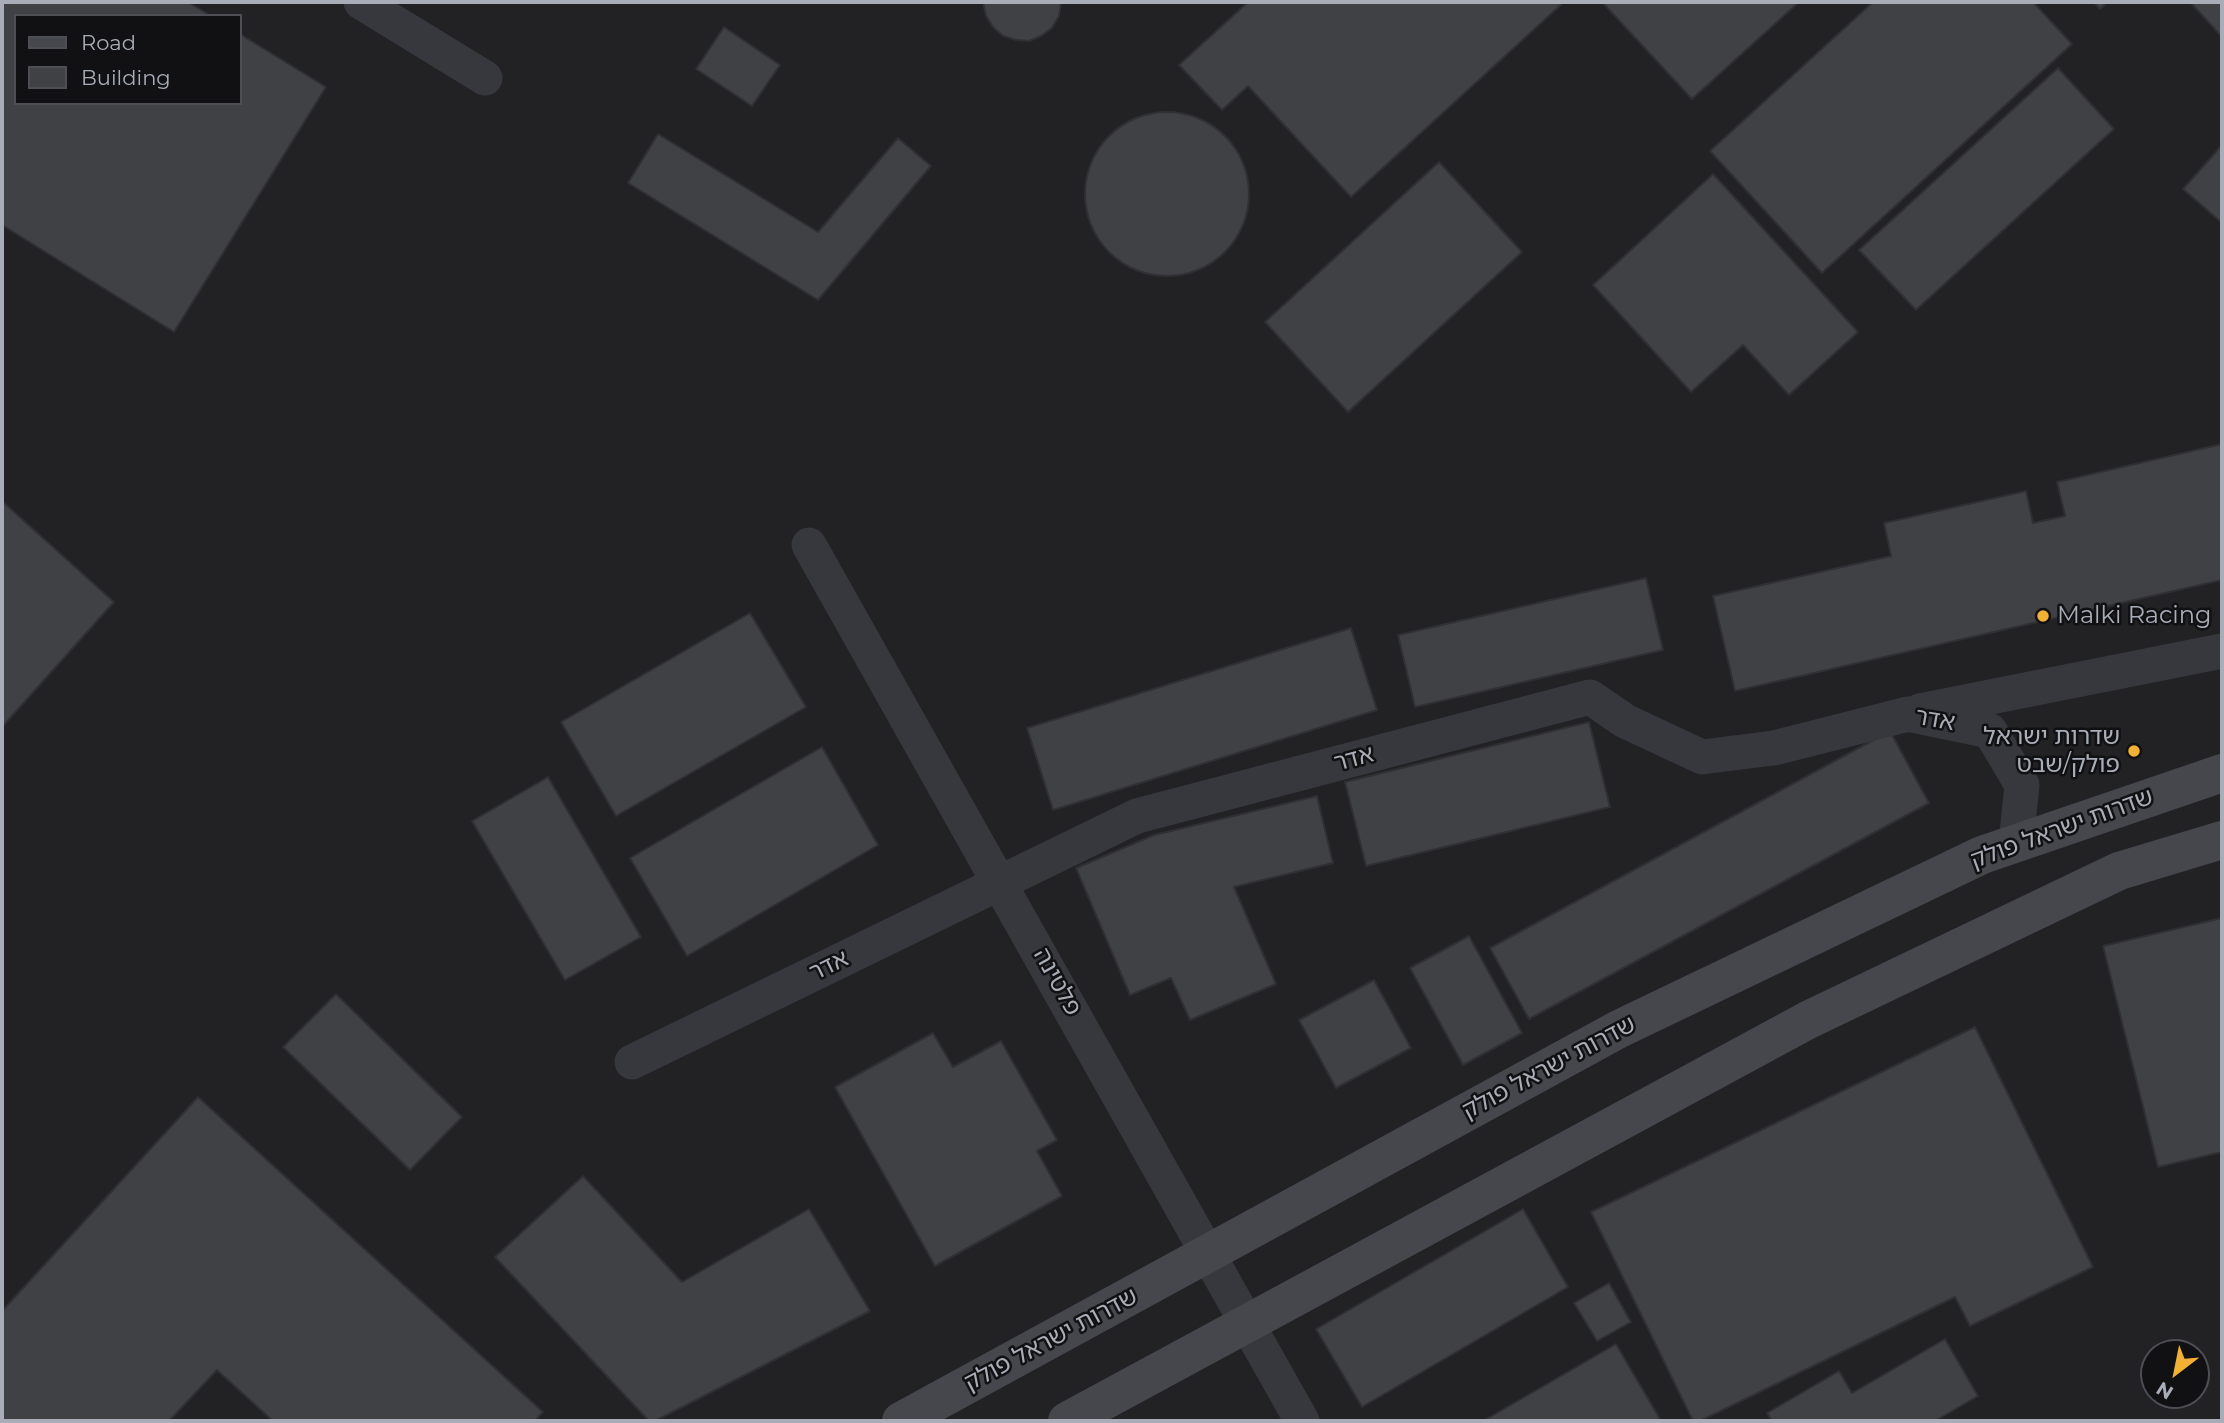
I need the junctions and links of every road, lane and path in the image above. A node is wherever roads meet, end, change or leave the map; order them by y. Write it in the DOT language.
graph roads {
  1 [pos="361,2"];
  2 [pos="485,78"];
  3 [pos="809,545"];
  4 [pos="2222,651"];
  5 [pos="1908,713"];
  6 [pos="2222,773"];
  7 [pos="2222,839"];
  8 [pos="2016,843"];
  9 [pos="1001,884"];
  10 [pos="632,1062"];
  11 [pos="1210,1254"];
  12 [pos="1246,1324"];
  13 [pos="901,1421"];
  14 [pos="1067,1421"];
  15 [pos="1302,1421"];
  1 -- 2 [label="street"];
  3 -- 9 [label="street, פלטינה"];
  4 -- 5 [label="street"];
  5 -- 8 [label="street, אדר"];
  5 -- 9 [label="street, אדר"];
  6 -- 8 [label="street, שדרות ישראל פולק"];
  7 -- 12 [label="street"];
  8 -- 11 [label="street, שדרות ישראל פולק"];
  9 -- 10 [label="street, אדר"];
  9 -- 11 [label="street, פלטינה"];
  11 -- 12 [label="street, פלטינה"];
  11 -- 13 [label="street, שדרות ישראל פולק"];
  12 -- 14 [label="street"];
  12 -- 15 [label="street, פלטינה"];
}
